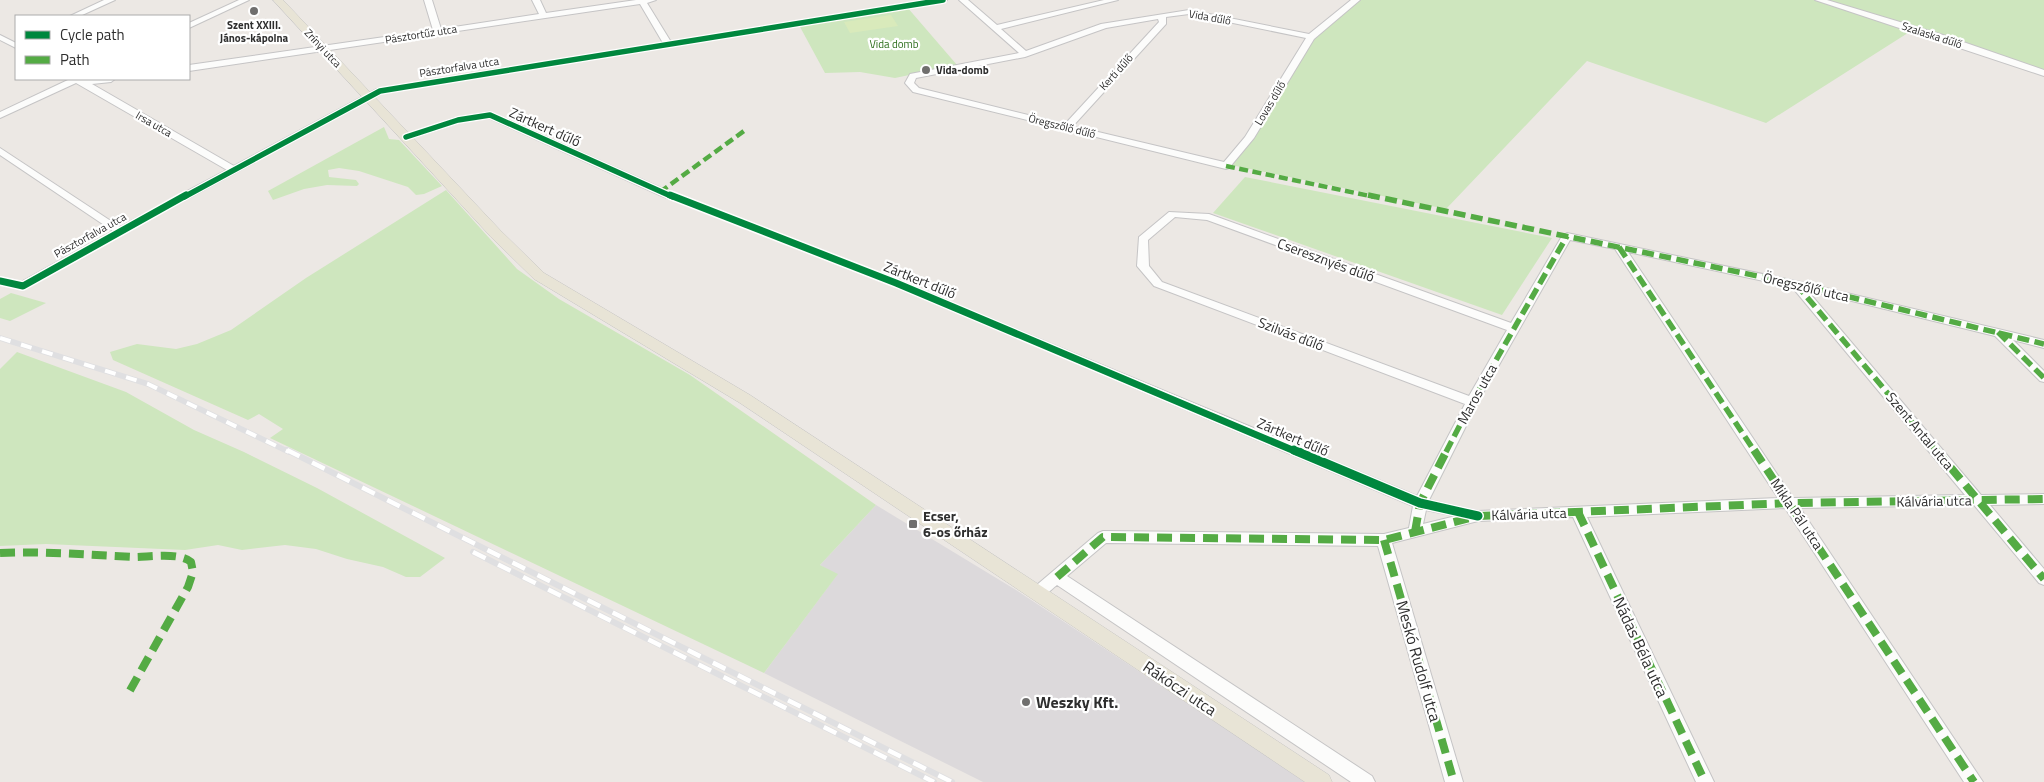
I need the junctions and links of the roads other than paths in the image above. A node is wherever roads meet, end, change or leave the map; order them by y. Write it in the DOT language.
graph roads {
  1 [pos="108,0"];
  2 [pos="245,0"];
  3 [pos="278,0"];
  4 [pos="428,0"];
  5 [pos="536,0"];
  6 [pos="652,0"];
  7 [pos="943,0"];
  8 [pos="962,0"];
  9 [pos="1075,0"];
  10 [pos="1114,0"];
  11 [pos="1356,0"];
  12 [pos="1819,0"];
  13 [pos="642,1"];
  14 [pos="1083,7"];
  15 [pos="76,15"];
  16 [pos="543,15"];
  17 [pos="1162,16"];
  18 [pos="190,26"];
  19 [pos="994,28"];
  20 [pos="438,32"];
  21 [pos="0,37"];
  22 [pos="1311,37"];
  23 [pos="15,44"];
  24 [pos="668,44"];
  25 [pos="0,48"];
  26 [pos="324,49"];
  27 [pos="1025,54"];
  28 [pos="190,68"];
  29 [pos="2044,72"];
  30 [pos="913,76"];
  31 [pos="78,80"];
  32 [pos="368,96"];
  33 [pos="0,115"];
  34 [pos="1067,127"];
  35 [pos="406,137"];
  36 [pos="0,151"];
  37 [pos="1226,166"];
  38 [pos="233,169"];
  39 [pos="120,231"];
  40 [pos="1567,236"];
  41 [pos="1144,239"];
  42 [pos="1619,248"];
  43 [pos="0,281"];
  44 [pos="1796,284"];
  45 [pos="1514,328"];
  46 [pos="1996,331"];
  47 [pos="2044,344"];
  48 [pos="2044,378"];
  49 [pos="1472,402"];
  50 [pos="2044,498"];
  51 [pos="1978,500"];
  52 [pos="1420,503"];
  53 [pos="1790,503"];
  54 [pos="1578,512"];
  55 [pos="1478,516"];
  56 [pos="1415,532"];
  57 [pos="1384,540"];
  58 [pos="1057,577"];
  59 [pos="2044,579"];
  60 [pos="1037,593"];
  61 [pos="1322,782"];
  62 [pos="1366,782"];
  63 [pos="1454,782"];
  64 [pos="1705,782"];
  65 [pos="1974,782"];
  1 -- 15 [label="street"];
  2 -- 18 [label="street"];
  3 -- 26 [label="main road, Zrínyi utca"];
  4 -- 20 [label="street"];
  5 -- 16 [label="street"];
  6 -- 13 [label="street, Pásztortűz utca"];
  7 -- 24 [label="street, Pásztorfalva utca"];
  8 -- 19 [label="street"];
  9 -- 14 [label="street"];
  10 -- 14 [label="street"];
  11 -- 22 [label="street"];
  12 -- 29 [label="street, Szalaska dűlő"];
  13 -- 16 [label="street, Pásztortűz utca"];
  13 -- 24 [label="street"];
  14 -- 19 [label="street"];
  16 -- 20 [label="street, Pásztortűz utca"];
  17 -- 22 [label="street, Vida dűlő"];
  17 -- 27 [label="street, Vida dűlő"];
  17 -- 34 [label="street, Kerti dűlő"];
  19 -- 27 [label="street"];
  20 -- 26 [label="street, Pásztortűz utca"];
  21 -- 23 [label="street"];
  22 -- 37 [label="street, Lovas dűlő"];
  23 -- 25 [label="street"];
  24 -- 32 [label="street, Pásztorfalva utca"];
  26 -- 28 [label="street, Pásztortűz utca"];
  26 -- 32 [label="main road, Zrínyi utca"];
  27 -- 30 [label="street, Vida dűlő"];
  30 -- 34 [label="street, Öregszőlő dűlő"];
  31 -- 33 [label="street"];
  31 -- 38 [label="street, Irsa utca"];
  32 -- 35 [label="main road, Zrínyi utca"];
  32 -- 38 [label="street, Pásztorfalva utca"];
  34 -- 37 [label="street, Öregszőlő dűlő"];
  35 -- 52 [label="street, Zártkert dűlő"];
  35 -- 60 [label="main road, Rákóczi utca"];
  36 -- 39 [label="street"];
  38 -- 39 [label="street, Pásztorfalva utca"];
  39 -- 43 [label="street, Pásztorfalva utca"];
  40 -- 42 [label="street, Öregszőlő utca"];
  40 -- 45 [label="street, Maros utca"];
  41 -- 45 [label="street, Cseresznyés dűlő"];
  41 -- 49 [label="street, Szilvás dűlő"];
  42 -- 44 [label="street, Öregszőlő utca"];
  42 -- 53 [label="street, Mikla Pál utca"];
  44 -- 46 [label="street, Öregszőlő utca"];
  44 -- 51 [label="street, Szent Antal utca"];
  45 -- 49 [label="street, Maros utca"];
  46 -- 47 [label="street, Öregszőlő utca"];
  46 -- 48 [label="street"];
  49 -- 52 [label="street, Maros utca"];
  50 -- 51 [label="street, Kálvária utca"];
  51 -- 53 [label="street, Kálvária utca"];
  51 -- 59 [label="street, Szent Antal utca"];
  52 -- 55 [label="street"];
  52 -- 56 [label="street, Maros utca"];
  53 -- 54 [label="street, Kálvária utca"];
  53 -- 65 [label="street, Mikla Pál utca"];
  54 -- 55 [label="street, Kálvária utca"];
  54 -- 64 [label="street, Nádas Béla utca"];
  55 -- 56 [label="street, Kálvária utca"];
  56 -- 57 [label="street, Kálvária utca"];
  57 -- 58 [label="street, Kálvária utca"];
  57 -- 63 [label="street, Meskó Rudolf utca"];
  58 -- 60 [label="street, Kálvária utca"];
  58 -- 62 [label="street"];
  60 -- 61 [label="main road, Rákóczi utca"];
}
